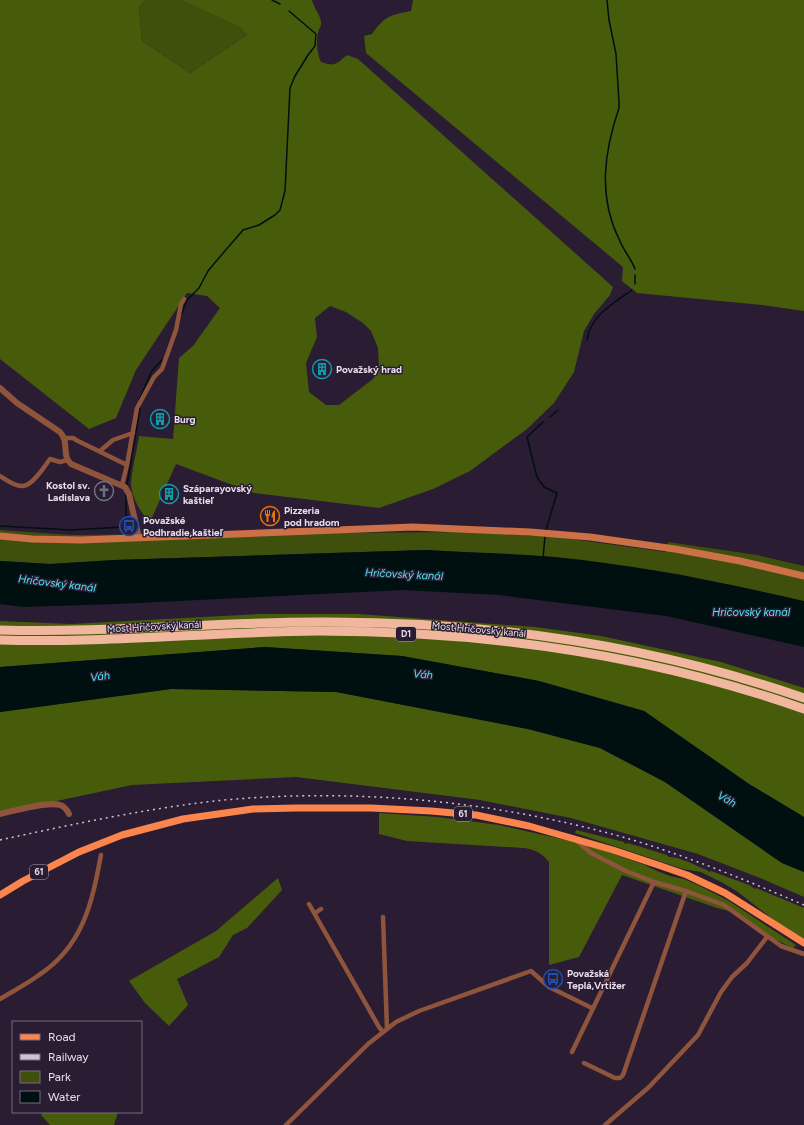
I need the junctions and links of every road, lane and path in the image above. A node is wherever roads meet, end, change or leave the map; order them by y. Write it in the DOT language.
graph roads {
  1 [pos="184,299"];
  2 [pos="0,388"];
  3 [pos="131,434"];
  4 [pos="65,438"];
  5 [pos="100,450"];
  6 [pos="67,460"];
  7 [pos="127,465"];
  8 [pos="0,476"];
  9 [pos="122,485"];
  10 [pos="0,536"];
  11 [pos="139,538"];
  12 [pos="804,576"];
  13 [pos="0,630"];
  14 [pos="0,640"];
  15 [pos="804,698"];
  16 [pos="804,708"];
  17 [pos="0,814"];
  18 [pos="68,814"];
  19 [pos="574,838"];
  20 [pos="101,855"];
  21 [pos="654,882"];
  22 [pos="686,891"];
  23 [pos="0,895"];
  24 [pos="309,904"];
  25 [pos="321,909"];
  26 [pos="315,913"];
  27 [pos="381,920"];
  28 [pos="767,937"];
  29 [pos="804,943"];
  30 [pos="804,954"];
  31 [pos="0,999"];
  32 [pos="592,1008"];
  33 [pos="385,1030"];
  34 [pos="572,1052"];
  35 [pos="584,1063"];
  36 [pos="286,1125"];
  37 [pos="605,1125"];
  1 -- 3 [label="street"];
  2 -- 4 [label="street"];
  3 -- 5 [label="street"];
  3 -- 7 [label="street"];
  4 -- 5 [label="street"];
  4 -- 6 [label="street"];
  5 -- 7 [label="street"];
  6 -- 8 [label="street"];
  6 -- 9 [label="street"];
  7 -- 9 [label="street"];
  9 -- 11 [label="street"];
  10 -- 11 [label="main road"];
  11 -- 12 [label="main road"];
  13 -- 15 [label="highway, Most Hričovský kanál / D1"];
  14 -- 16 [label="highway, Most Hričovský kanál / D1"];
  17 -- 18 [label="street"];
  19 -- 21 [label="street"];
  19 -- 23 [label="main road, 61"];
  19 -- 29 [label="main road, 61"];
  20 -- 31 [label="street"];
  21 -- 22 [label="street"];
  21 -- 32 [label="street"];
  22 -- 28 [label="street"];
  22 -- 35 [label="street"];
  24 -- 26 [label="street"];
  25 -- 26 [label="street"];
  26 -- 33 [label="street"];
  27 -- 33 [label="street"];
  28 -- 30 [label="street"];
  28 -- 37 [label="street"];
  32 -- 33 [label="street"];
  32 -- 34 [label="street"];
  33 -- 36 [label="street"];
}
